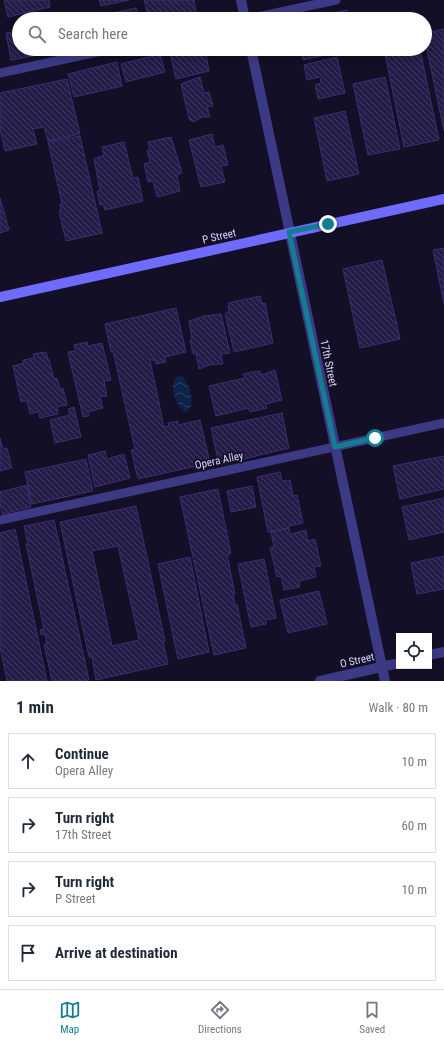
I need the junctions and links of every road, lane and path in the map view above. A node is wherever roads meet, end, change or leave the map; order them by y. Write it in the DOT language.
graph roads {
  1 [pos="241,0"];
  2 [pos="336,0"];
  3 [pos="244,12"];
  4 [pos="280,12"];
  5 [pos="79,56"];
  6 [pos="252,56"];
  7 [pos="0,73"];
  8 [pos="444,199"];
  9 [pos="289,232"];
  10 [pos="0,297"];
  11 [pos="444,424"];
  12 [pos="335,447"];
  13 [pos="0,520"];
  14 [pos="444,652"];
  15 [pos="432,654"];
  16 [pos="396,664"];
  17 [pos="382,667"];
  18 [pos="320,681"];
  19 [pos="385,681"];
  1 -- 3 [label="street"];
  2 -- 4 [label="lane"];
  5 -- 7 [label="lane"];
  6 -- 9 [label="street, 17th Street"];
  8 -- 9 [label="main road, P Street"];
  9 -- 10 [label="main road, P Street"];
  9 -- 12 [label="street, 17th Street"];
  11 -- 12 [label="lane, Opera Alley"];
  12 -- 13 [label="lane, Opera Alley"];
  12 -- 17 [label="street, 17th Street"];
  14 -- 15 [label="street"];
  16 -- 17 [label="street, O Street"];
  17 -- 18 [label="street, O Street"];
  17 -- 19 [label="street, 17th Street"];
}
